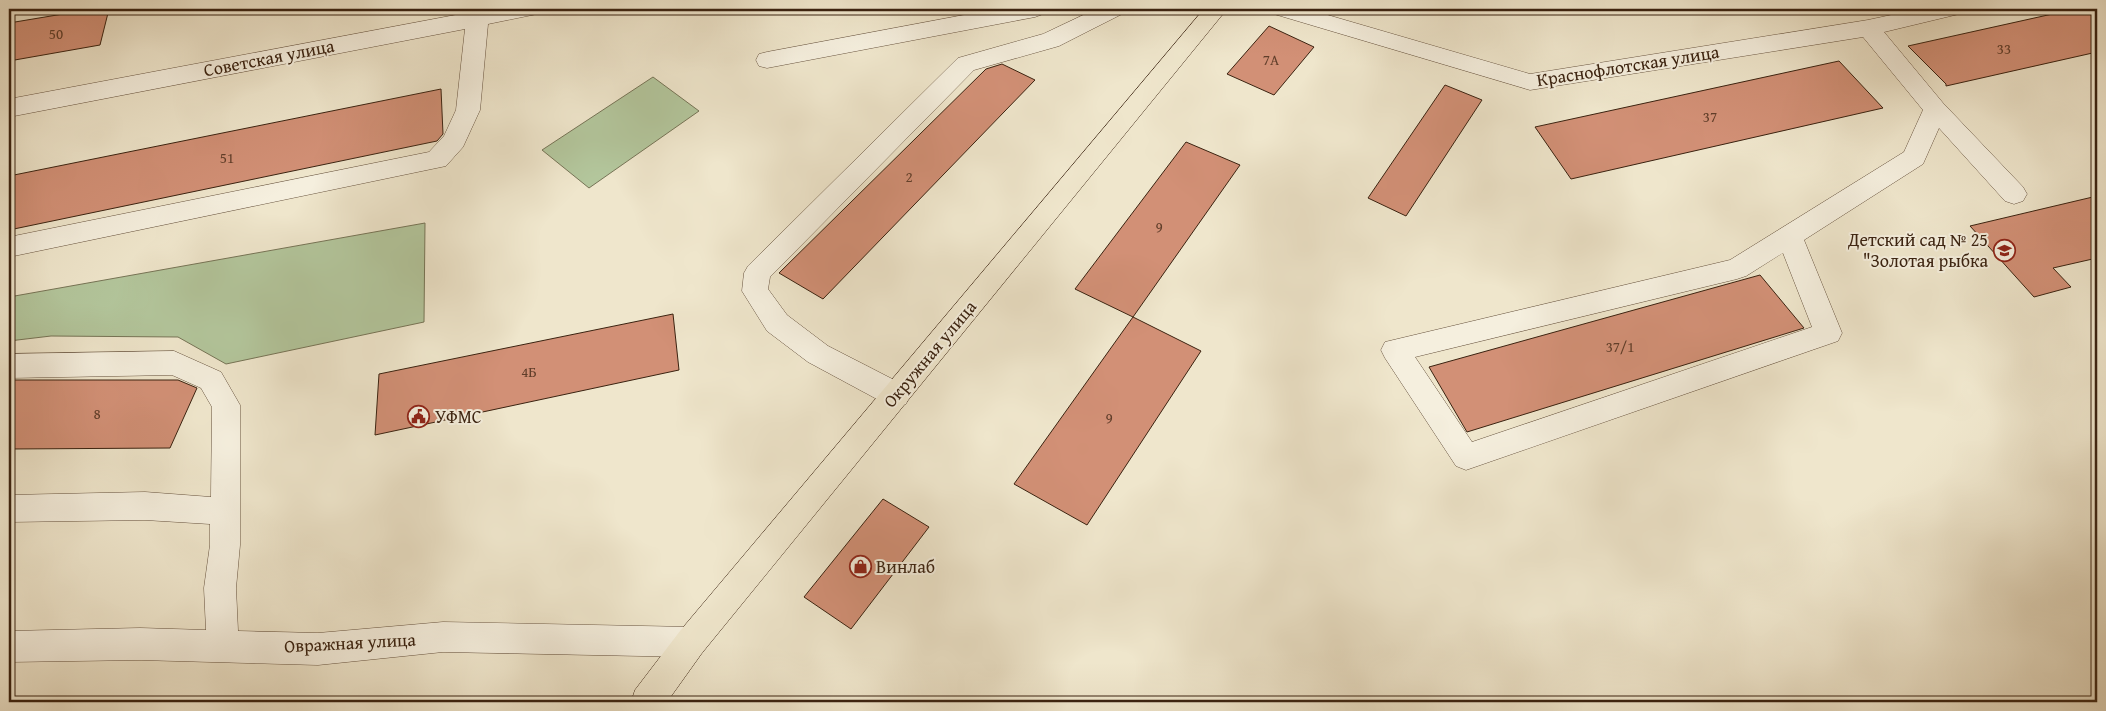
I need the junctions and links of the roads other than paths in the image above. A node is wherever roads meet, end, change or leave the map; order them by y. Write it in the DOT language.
graph roads {
  1 [pos="529,9"];
  2 [pos="1035,9"];
  3 [pos="1114,9"];
  4 [pos="1216,9"];
  5 [pos="1282,9"];
  6 [pos="1950,9"];
  7 [pos="478,14"];
  8 [pos="1868,28"];
  9 [pos="767,60"];
  10 [pos="9,108"];
  11 [pos="1935,109"];
  12 [pos="2014,194"];
  13 [pos="1789,236"];
  14 [pos="9,247"];
  15 [pos="9,366"];
  16 [pos="896,396"];
  17 [pos="9,509"];
  18 [pos="226,512"];
  19 [pos="691,642"];
  20 [pos="9,646"];
  21 [pos="223,646"];
  22 [pos="646,702"];
  1 -- 7 [label="street, Советская улица"];
  2 -- 9 [label="street"];
  3 -- 16 [label="street"];
  4 -- 16 [label="main road, Окружная улица"];
  5 -- 8 [label="street, Краснофлотская улица"];
  6 -- 8 [label="street, Краснофлотская улица"];
  7 -- 10 [label="street, Советская улица"];
  7 -- 14 [label="street"];
  8 -- 11 [label="street"];
  11 -- 12 [label="street"];
  11 -- 13 [label="street"];
  13 -- 13 [label="street"];
  15 -- 18 [label="street"];
  16 -- 19 [label="main road, Окружная улица"];
  17 -- 18 [label="street"];
  18 -- 21 [label="street"];
  19 -- 21 [label="street, Овражная улица"];
  19 -- 22 [label="main road, Окружная улица"];
  20 -- 21 [label="street, Овражная улица"];
}
